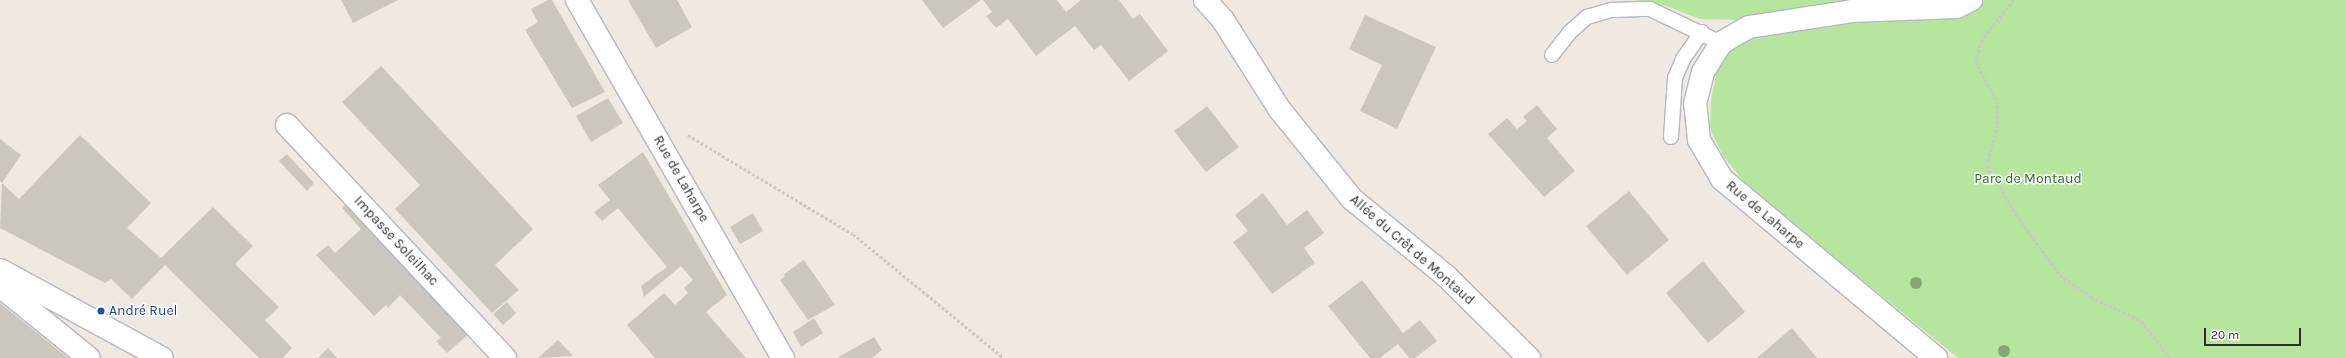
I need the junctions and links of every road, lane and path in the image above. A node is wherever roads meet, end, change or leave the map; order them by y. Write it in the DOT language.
graph roads {
  1 [pos="577,0"];
  2 [pos="1205,0"];
  3 [pos="1971,0"];
  4 [pos="2014,0"];
  5 [pos="1702,32"];
  6 [pos="1721,43"];
  7 [pos="1552,56"];
  8 [pos="287,125"];
  9 [pos="684,132"];
  10 [pos="1671,137"];
  11 [pos="0,270"];
  12 [pos="0,286"];
  13 [pos="88,358"];
  14 [pos="162,358"];
  15 [pos="505,358"];
  16 [pos="783,358"];
  17 [pos="1004,358"];
  18 [pos="1529,358"];
  19 [pos="1936,358"];
  20 [pos="2170,358"];
  1 -- 16 [label="street, Rue de Laharpe"];
  2 -- 18 [label="street, Allée du Crêt de Montaud"];
  3 -- 6 [label="street, Rue de Laharpe"];
  4 -- 20 [label="path"];
  5 -- 6 [label="lane"];
  5 -- 7 [label="lane"];
  5 -- 10 [label="lane"];
  6 -- 19 [label="street, Rue de Laharpe"];
  8 -- 15 [label="street, Impasse Soleilhac"];
  9 -- 17 [label="path"];
  11 -- 14 [label="street"];
  12 -- 13 [label="street"];
}
